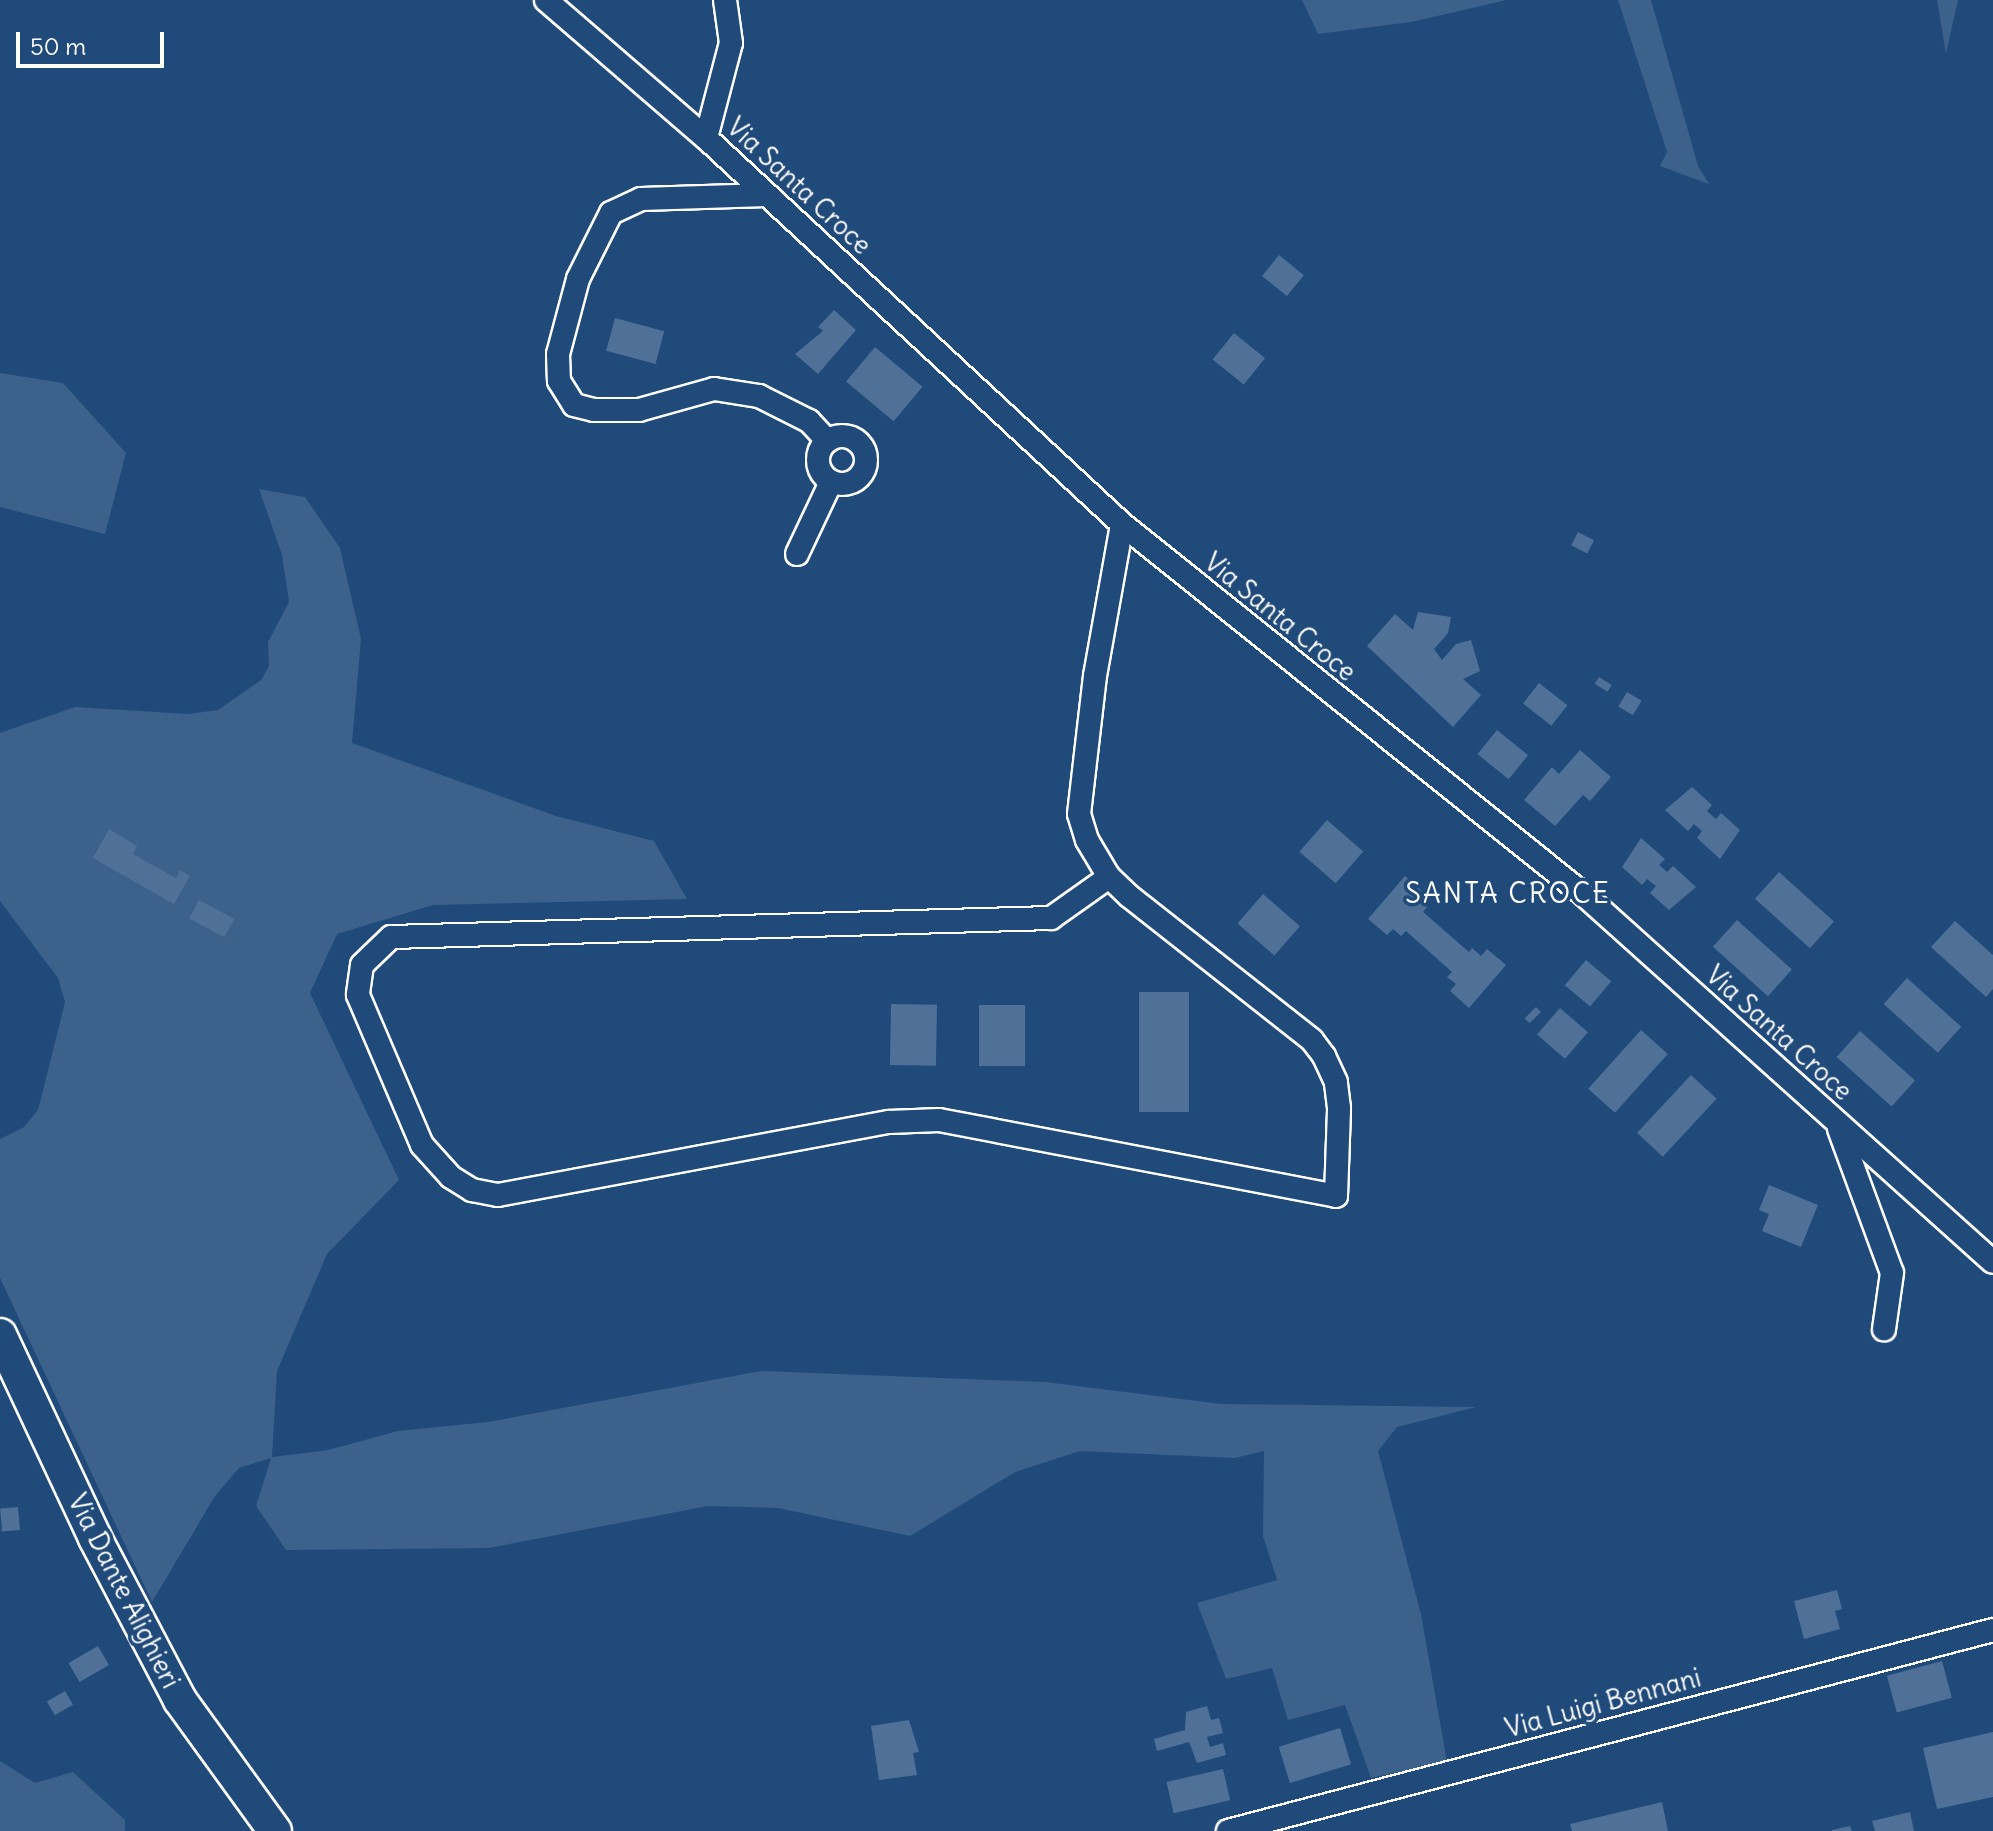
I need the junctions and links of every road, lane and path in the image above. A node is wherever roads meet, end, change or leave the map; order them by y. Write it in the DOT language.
graph roads {
  1 [pos="546,0"];
  2 [pos="725,0"];
  3 [pos="706,138"];
  4 [pos="767,195"];
  5 [pos="827,440"];
  6 [pos="831,482"];
  7 [pos="1122,524"];
  8 [pos="1149,546"];
  9 [pos="797,554"];
  10 [pos="1116,558"];
  11 [pos="1109,877"];
  12 [pos="1836,1122"];
  13 [pos="1993,1262"];
  14 [pos="1884,1329"];
  15 [pos="0,1335"];
  16 [pos="1993,1630"];
  17 [pos="275,1831"];
  18 [pos="1228,1831"];
  1 -- 3 [label="street, Via Santa Croce"];
  2 -- 3 [label="street"];
  3 -- 4 [label="street, Via Santa Croce"];
  4 -- 5 [label="street"];
  4 -- 7 [label="street, Via Santa Croce"];
  5 -- 6 [label="street"];
  5 -- 6 [label="street"];
  6 -- 9 [label="street"];
  7 -- 8 [label="street, Via Santa Croce"];
  7 -- 10 [label="street"];
  8 -- 10 [label="street"];
  8 -- 12 [label="street, Via Santa Croce"];
  10 -- 11 [label="street"];
  11 -- 11 [label="street"];
  12 -- 13 [label="street, Via Santa Croce"];
  12 -- 14 [label="street"];
  15 -- 17 [label="main road, Via Dante Alighieri"];
  16 -- 18 [label="street, Via Luigi Bennani"];
}
